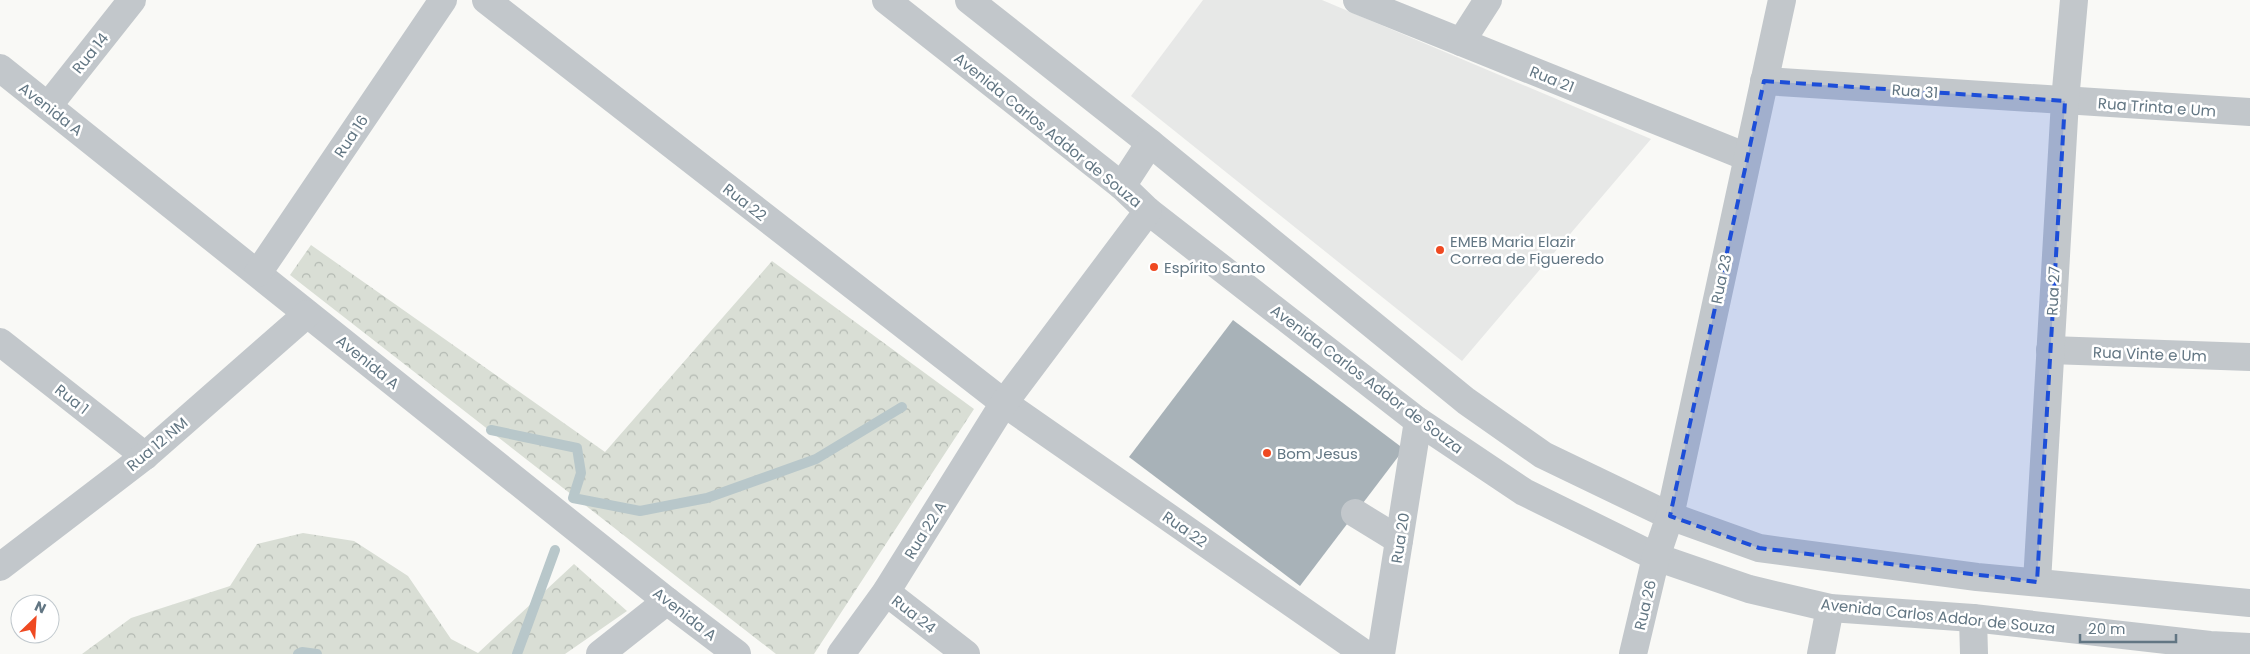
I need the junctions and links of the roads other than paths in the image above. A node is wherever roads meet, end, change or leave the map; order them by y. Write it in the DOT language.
graph roads {
  1 [pos="132,0"];
  2 [pos="443,0"];
  3 [pos="486,0"];
  4 [pos="886,0"];
  5 [pos="969,0"];
  6 [pos="1357,0"];
  7 [pos="1488,0"];
  8 [pos="1782,0"];
  9 [pos="2074,0"];
  10 [pos="1461,42"];
  11 [pos="0,68"];
  12 [pos="1764,81"];
  13 [pos="2065,101"];
  14 [pos="48,106"];
  15 [pos="2250,112"];
  16 [pos="1150,143"];
  17 [pos="1747,157"];
  18 [pos="1122,186"];
  19 [pos="1148,212"];
  20 [pos="258,273"];
  21 [pos="307,314"];
  22 [pos="0,342"];
  23 [pos="2050,350"];
  24 [pos="2250,358"];
  25 [pos="1004,403"];
  26 [pos="1418,421"];
  27 [pos="145,456"];
  28 [pos="1356,513"];
  29 [pos="1670,516"];
  30 [pos="1400,540"];
  31 [pos="1656,556"];
  32 [pos="0,567"];
  33 [pos="2038,582"];
  34 [pos="886,592"];
  35 [pos="667,601"];
  36 [pos="2250,603"];
  37 [pos="1830,608"];
  38 [pos="1973,618"];
  39 [pos="2250,647"];
  40 [pos="2210,649"];
  41 [pos="600,654"];
  42 [pos="737,654"];
  43 [pos="841,654"];
  44 [pos="966,654"];
  45 [pos="1365,654"];
  46 [pos="1381,654"];
  47 [pos="1633,654"];
  48 [pos="1821,654"];
  49 [pos="1974,654"];
  1 -- 14 [label="street, Rua 14"];
  2 -- 20 [label="street, Rua 16"];
  3 -- 25 [label="street, Rua 22"];
  4 -- 18 [label="street, Avenida Carlos Addor de Souza"];
  5 -- 16 [label="street"];
  6 -- 10 [label="street, Rua 21"];
  7 -- 10 [label="street"];
  8 -- 12 [label="street, Rua 23"];
  9 -- 13 [label="street, Rua 27"];
  10 -- 17 [label="street, Rua 21"];
  11 -- 14 [label="street, Avenida A"];
  12 -- 13 [label="street, Rua 31"];
  12 -- 17 [label="street, Rua 23"];
  13 -- 15 [label="street, Rua Trinta e Um"];
  13 -- 23 [label="street, Rua 27"];
  14 -- 20 [label="street, Avenida A"];
  16 -- 18 [label="street"];
  16 -- 29 [label="street"];
  17 -- 29 [label="street, Rua 23"];
  18 -- 19 [label="street, Avenida Carlos Addor de Souza"];
  19 -- 25 [label="street"];
  19 -- 26 [label="street, Avenida Carlos Addor de Souza"];
  20 -- 21 [label="street, Avenida A"];
  21 -- 27 [label="street, Rua 12 NM"];
  21 -- 35 [label="street, Avenida A"];
  22 -- 27 [label="street, Rua 1"];
  23 -- 24 [label="street, Rua Vinte e Um"];
  23 -- 33 [label="street, Rua 27"];
  25 -- 34 [label="street, Rua 22 A"];
  25 -- 45 [label="street, Rua 22"];
  26 -- 30 [label="street, Rua 20"];
  26 -- 31 [label="street, Avenida Carlos Addor de Souza"];
  27 -- 32 [label="street, Rua 12 NM"];
  28 -- 30 [label="street"];
  29 -- 31 [label="street, Rua 23"];
  29 -- 33 [label="street"];
  30 -- 46 [label="street, Rua 20"];
  31 -- 37 [label="street, Avenida Carlos Addor de Souza"];
  31 -- 47 [label="street, Rua 26"];
  33 -- 36 [label="street"];
  34 -- 43 [label="street, Rua 22 A"];
  34 -- 44 [label="street, Rua 24"];
  35 -- 41 [label="street"];
  35 -- 42 [label="street, Avenida A"];
  37 -- 38 [label="street, Avenida Carlos Addor de Souza"];
  37 -- 48 [label="street"];
  38 -- 40 [label="street, Avenida Carlos Addor de Souza"];
  38 -- 49 [label="street"];
  39 -- 40 [label="street, Avenida Carlos Addor de Souza"];
}
